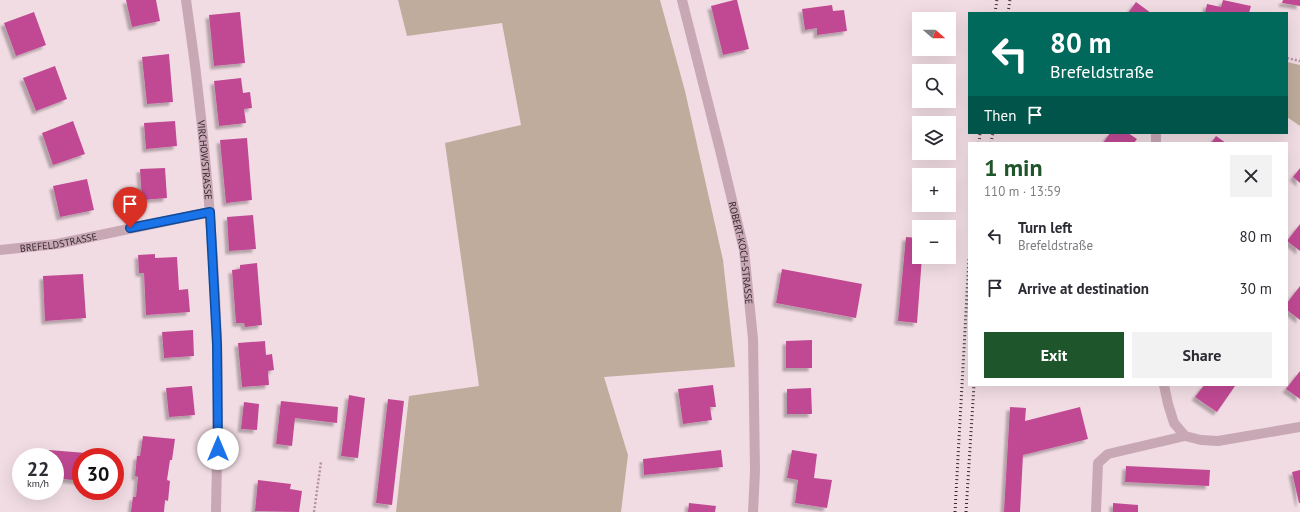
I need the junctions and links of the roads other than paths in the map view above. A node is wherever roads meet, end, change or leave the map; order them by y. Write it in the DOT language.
graph roads {
  1 [pos="186,0"];
  2 [pos="682,0"];
  3 [pos="210,212"];
  4 [pos="0,250"];
  5 [pos="1164,386"];
  6 [pos="1300,427"];
  7 [pos="1185,436"];
  8 [pos="216,512"];
  9 [pos="753,512"];
  10 [pos="1096,512"];
  1 -- 3 [label="street, VIRCHOWSTRASSE"];
  2 -- 9 [label="street, ROBERT-KOCH-STRASSE"];
  3 -- 4 [label="street, BREFELDSTRASSE"];
  3 -- 8 [label="street, VIRCHOWSTRASSE"];
  5 -- 7 [label="street"];
  6 -- 7 [label="street"];
  7 -- 10 [label="street"];
}
